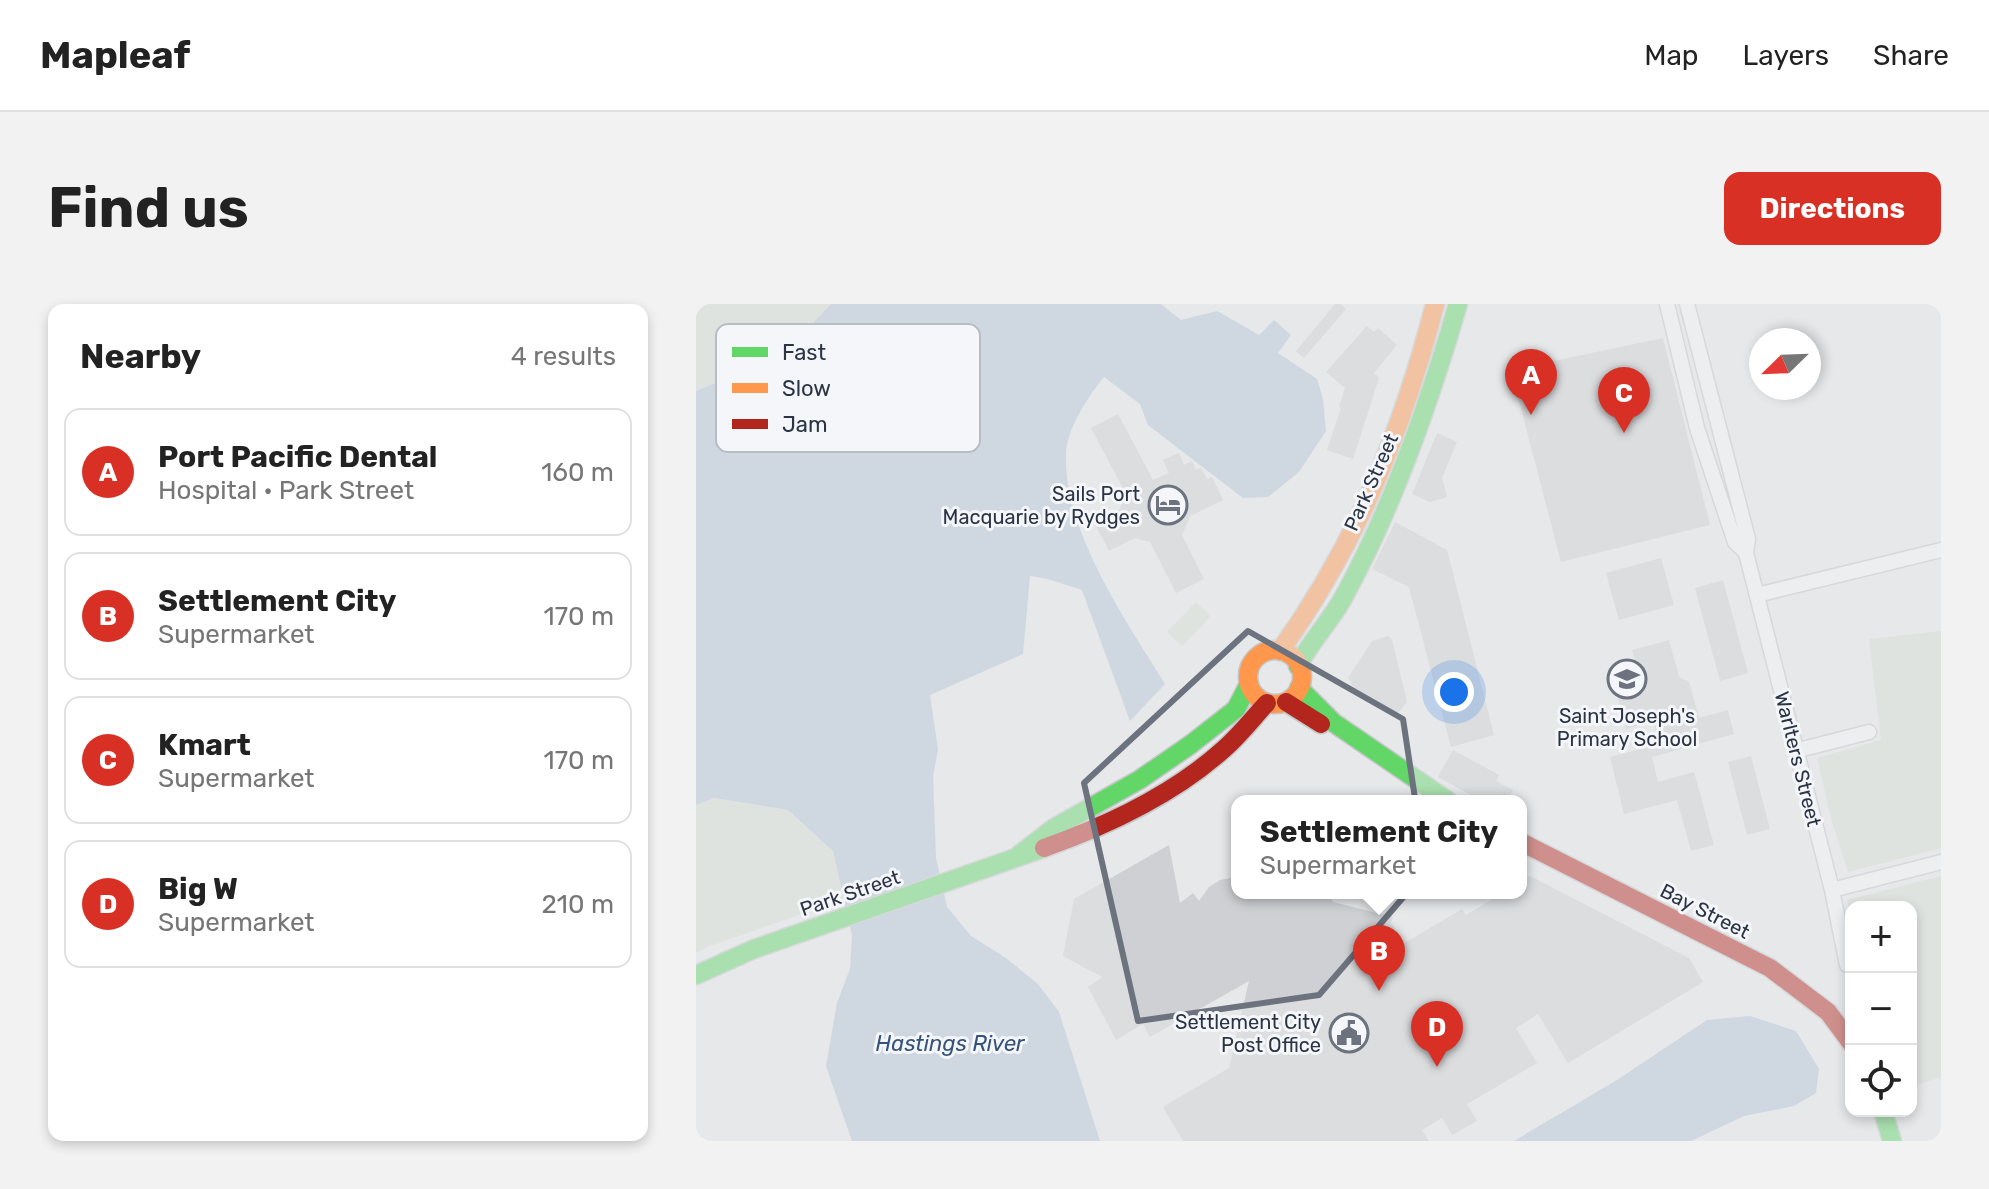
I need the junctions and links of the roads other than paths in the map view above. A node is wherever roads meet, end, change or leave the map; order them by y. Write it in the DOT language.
graph roads {
  1 [pos="1435,304"];
  2 [pos="1458,304"];
  3 [pos="1667,304"];
  4 [pos="1687,304"];
  5 [pos="1941,550"];
  6 [pos="1746,553"];
  7 [pos="1757,595"];
  8 [pos="1280,651"];
  9 [pos="1298,666"];
  10 [pos="1249,684"];
  11 [pos="1284,698"];
  12 [pos="1869,732"];
  13 [pos="1795,751"];
  14 [pos="1424,795"];
  15 [pos="1439,795"];
  16 [pos="1527,845"];
  17 [pos="1019,855"];
  18 [pos="1941,862"];
  19 [pos="1832,890"];
  20 [pos="1845,955"];
  21 [pos="696,975"];
  22 [pos="1845,1035"];
  23 [pos="1885,1117"];
  24 [pos="1892,1141"];
  1 -- 8 [label="street, Park Street"];
  2 -- 9 [label="street, Park Street"];
  3 -- 6 [label="street, Warlters Street"];
  4 -- 6 [label="street, Warlters Street"];
  5 -- 7 [label="street"];
  6 -- 7 [label="street, Warlters Street"];
  7 -- 13 [label="street, Warlters Street"];
  8 -- 9 [label="street"];
  8 -- 10 [label="street"];
  9 -- 11 [label="street"];
  10 -- 11 [label="street"];
  10 -- 17 [label="street, Park Street"];
  11 -- 14 [label="street"];
  11 -- 15 [label="street"];
  11 -- 17 [label="street, Park Street"];
  12 -- 13 [label="street"];
  13 -- 19 [label="street, Warlters Street"];
  16 -- 22 [label="street, Bay Street"];
  17 -- 21 [label="street, Park Street"];
  18 -- 19 [label="street"];
  19 -- 20 [label="street, Warlters Street"];
  23 -- 24 [label="street"];
}
